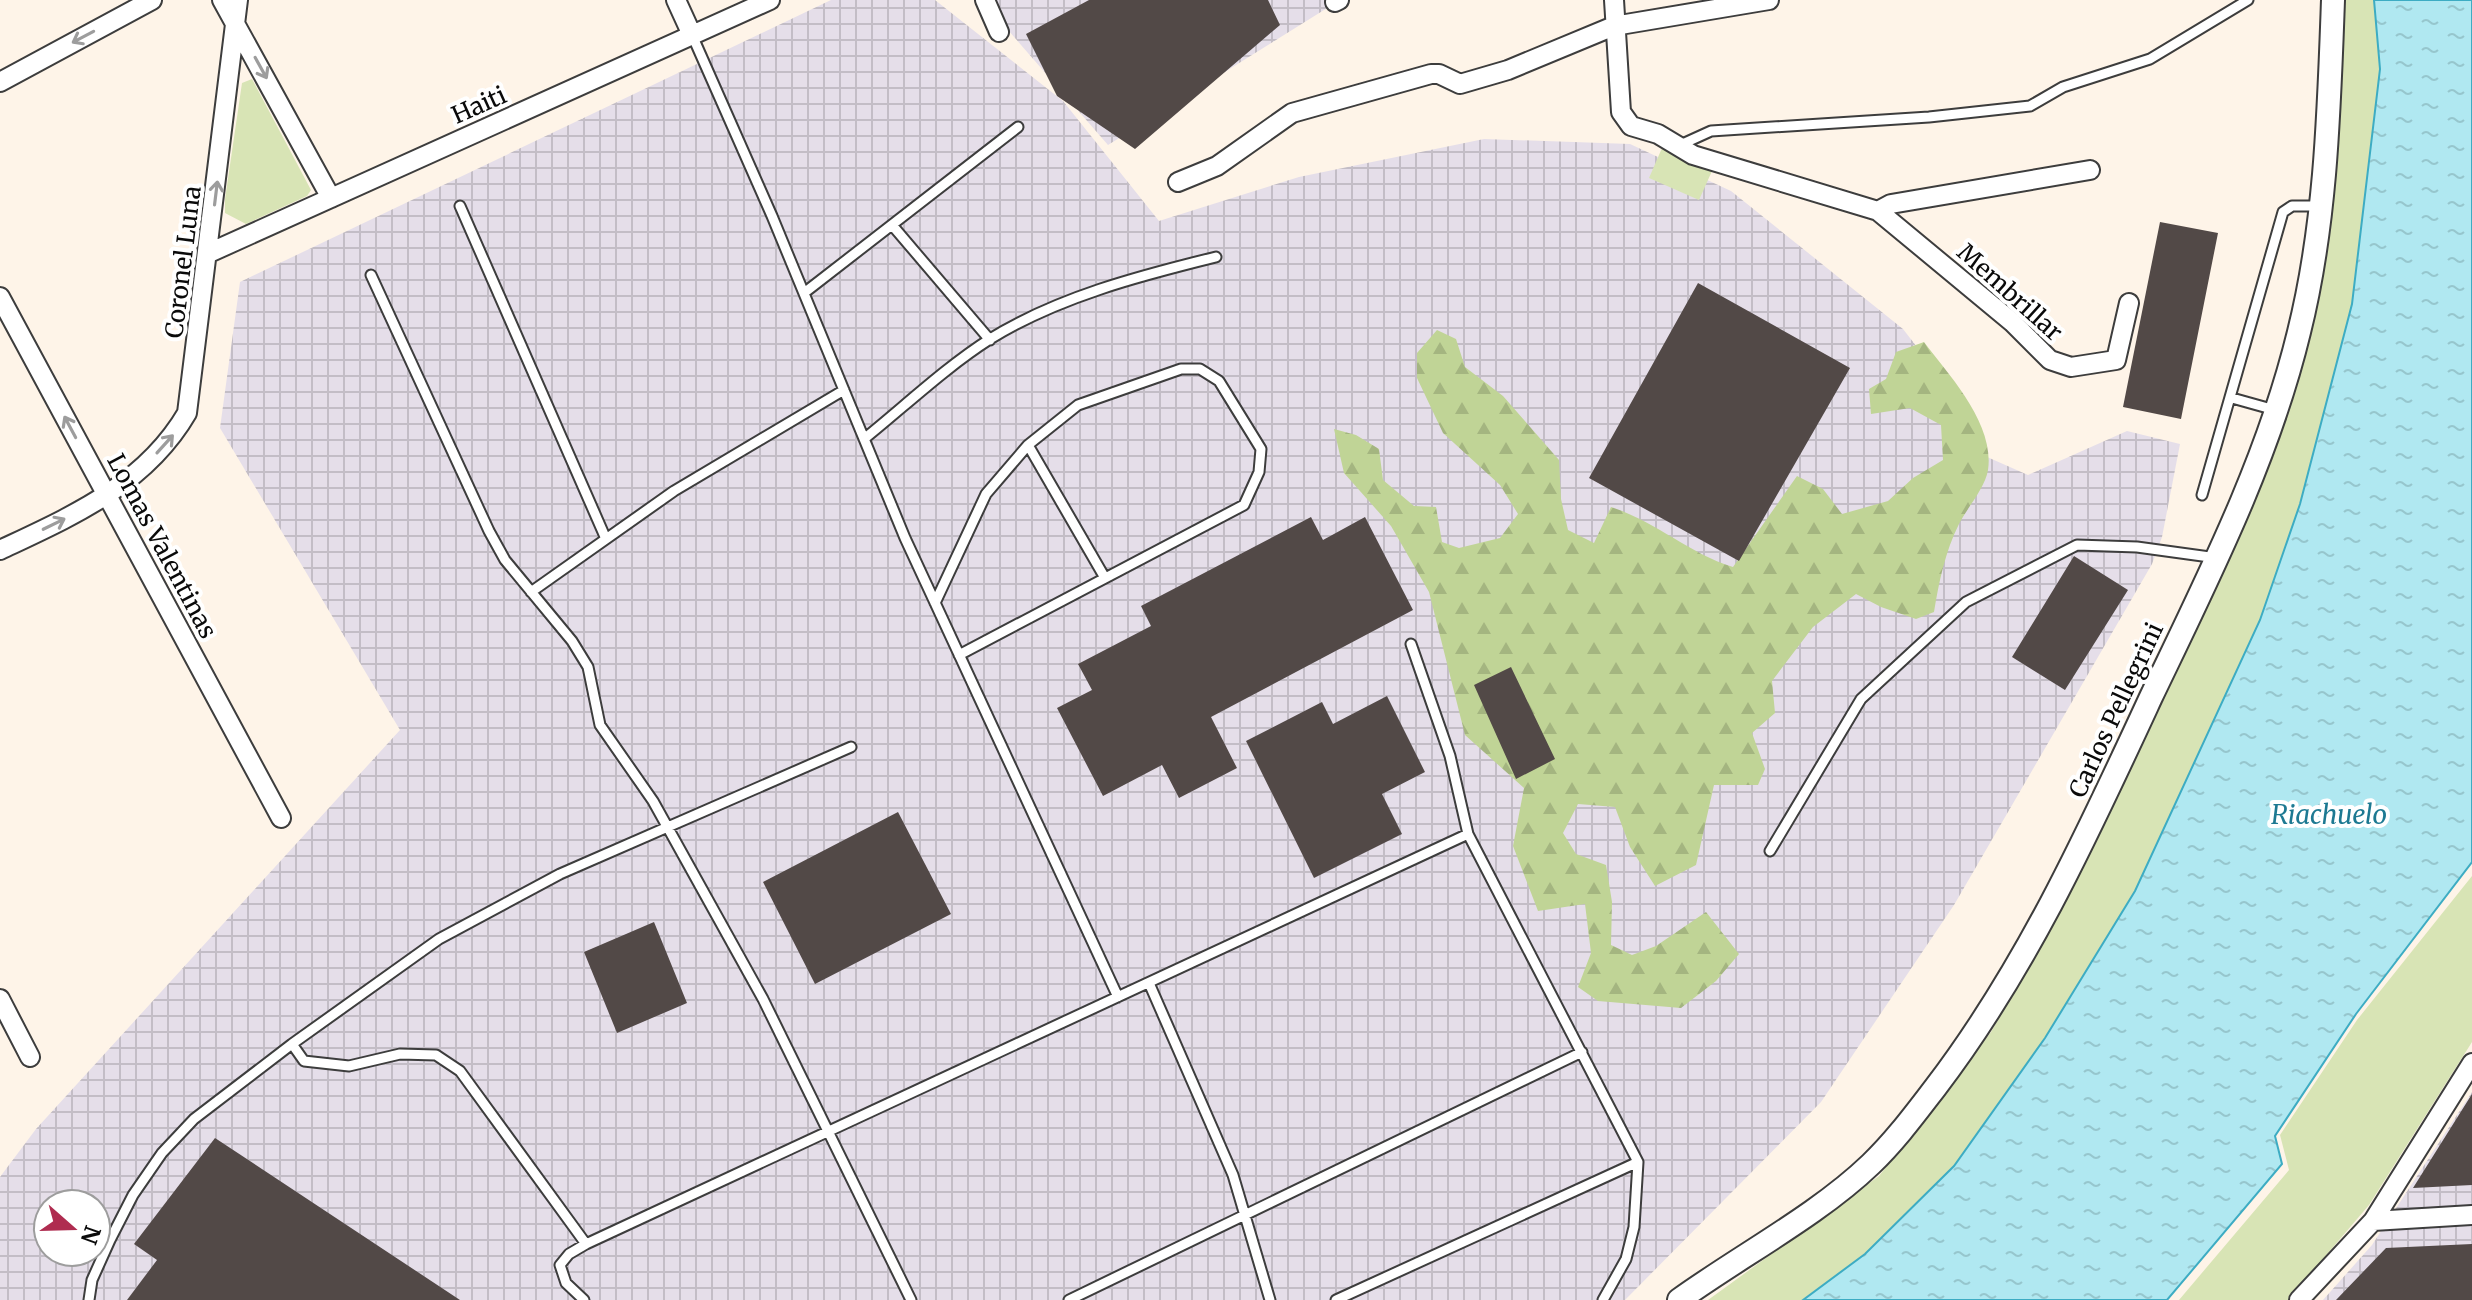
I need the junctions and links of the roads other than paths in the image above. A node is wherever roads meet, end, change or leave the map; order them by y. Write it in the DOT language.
graph roads {
  1 [pos="152,0"];
  2 [pos="222,0"];
  3 [pos="238,0"];
  4 [pos="676,0"];
  5 [pos="770,0"];
  6 [pos="985,0"];
  7 [pos="1614,0"];
  8 [pos="1769,0"];
  9 [pos="2248,0"];
  10 [pos="2333,0"];
  11 [pos="236,22"];
  12 [pos="1614,26"];
  13 [pos="999,32"];
  14 [pos="692,35"];
  15 [pos="0,82"];
  16 [pos="1018,127"];
  17 [pos="1678,147"];
  18 [pos="2090,170"];
  19 [pos="1178,182"];
  20 [pos="331,198"];
  21 [pos="460,206"];
  22 [pos="2321,206"];
  23 [pos="1878,211"];
  24 [pos="892,225"];
  25 [pos="209,253"];
  26 [pos="1216,257"];
  27 [pos="371,275"];
  28 [pos="804,293"];
  29 [pos="0,297"];
  30 [pos="2129,303"];
  31 [pos="990,340"];
  32 [pos="844,390"];
  33 [pos="2232,398"];
  34 [pos="2276,411"];
  35 [pos="864,439"];
  36 [pos="1028,445"];
  37 [pos="2202,495"];
  38 [pos="107,496"];
  39 [pos="606,539"];
  40 [pos="0,550"];
  41 [pos="2217,558"];
  42 [pos="1105,578"];
  43 [pos="531,592"];
  44 [pos="935,603"];
  45 [pos="1411,644"];
  46 [pos="959,655"];
  47 [pos="851,747"];
  48 [pos="281,818"];
  49 [pos="668,827"];
  50 [pos="1468,834"];
  51 [pos="1770,851"];
  52 [pos="1149,983"];
  53 [pos="1118,997"];
  54 [pos="0,999"];
  55 [pos="292,1044"];
  56 [pos="1582,1052"];
  57 [pos="30,1057"];
  58 [pos="2472,1063"];
  59 [pos="828,1131"];
  60 [pos="1638,1162"];
  61 [pos="1244,1215"];
  62 [pos="2472,1215"];
  63 [pos="2373,1221"];
  64 [pos="586,1244"];
  65 [pos="89,1300"];
  66 [pos="584,1300"];
  67 [pos="911,1300"];
  68 [pos="1069,1300"];
  69 [pos="1270,1300"];
  70 [pos="1336,1300"];
  71 [pos="1603,1300"];
  72 [pos="1679,1300"];
  73 [pos="2299,1300"];
  1 -- 15 [label="street, one-way"];
  2 -- 11 [label="street"];
  3 -- 11 [label="street, Coronel Luna"];
  4 -- 14 [label="street"];
  5 -- 14 [label="street, Haiti"];
  6 -- 13 [label="street"];
  7 -- 12 [label="street"];
  8 -- 12 [label="street"];
  9 -- 17 [label="lane"];
  10 -- 22 [label="street, Carlos Pellegrini"];
  11 -- 20 [label="street, one-way"];
  25 -- 11 [label="street, Coronel Luna, one-way"];
  12 -- 17 [label="street"];
  12 -- 19 [label="street"];
  14 -- 20 [label="street, Haiti"];
  14 -- 28 [label="lane"];
  16 -- 24 [label="lane"];
  17 -- 23 [label="street"];
  18 -- 23 [label="street"];
  20 -- 25 [label="street, Haiti"];
  21 -- 39 [label="lane"];
  22 -- 33 [label="lane"];
  22 -- 34 [label="street, Carlos Pellegrini"];
  23 -- 30 [label="street, Membrillar"];
  24 -- 28 [label="lane"];
  24 -- 31 [label="lane"];
  38 -- 25 [label="street, Coronel Luna, one-way"];
  26 -- 31 [label="lane"];
  27 -- 43 [label="lane"];
  28 -- 32 [label="lane"];
  38 -- 29 [label="street, Lomas Valentinas, one-way"];
  31 -- 35 [label="lane"];
  32 -- 35 [label="lane"];
  32 -- 39 [label="lane"];
  33 -- 34 [label="lane"];
  33 -- 37 [label="lane"];
  34 -- 41 [label="street, Carlos Pellegrini"];
  35 -- 44 [label="lane"];
  36 -- 42 [label="lane"];
  36 -- 42 [label="lane"];
  36 -- 44 [label="lane"];
  40 -- 38 [label="street, Coronel Luna, one-way"];
  38 -- 48 [label="street, Lomas Valentinas"];
  39 -- 43 [label="lane"];
  41 -- 51 [label="lane"];
  41 -- 72 [label="street, Carlos Pellegrini"];
  42 -- 46 [label="lane"];
  43 -- 49 [label="lane"];
  44 -- 46 [label="lane"];
  45 -- 50 [label="lane"];
  46 -- 53 [label="lane"];
  47 -- 49 [label="lane"];
  49 -- 55 [label="lane"];
  49 -- 59 [label="lane"];
  50 -- 52 [label="lane"];
  50 -- 56 [label="lane"];
  52 -- 53 [label="lane"];
  52 -- 61 [label="lane"];
  53 -- 59 [label="lane"];
  54 -- 57 [label="street"];
  55 -- 64 [label="lane"];
  55 -- 65 [label="lane"];
  56 -- 60 [label="lane"];
  56 -- 61 [label="lane"];
  58 -- 63 [label="street"];
  59 -- 64 [label="lane"];
  59 -- 67 [label="lane"];
  60 -- 70 [label="lane"];
  60 -- 71 [label="lane"];
  61 -- 68 [label="lane"];
  61 -- 69 [label="lane"];
  62 -- 63 [label="street"];
  63 -- 73 [label="street"];
  64 -- 66 [label="lane"];
}
